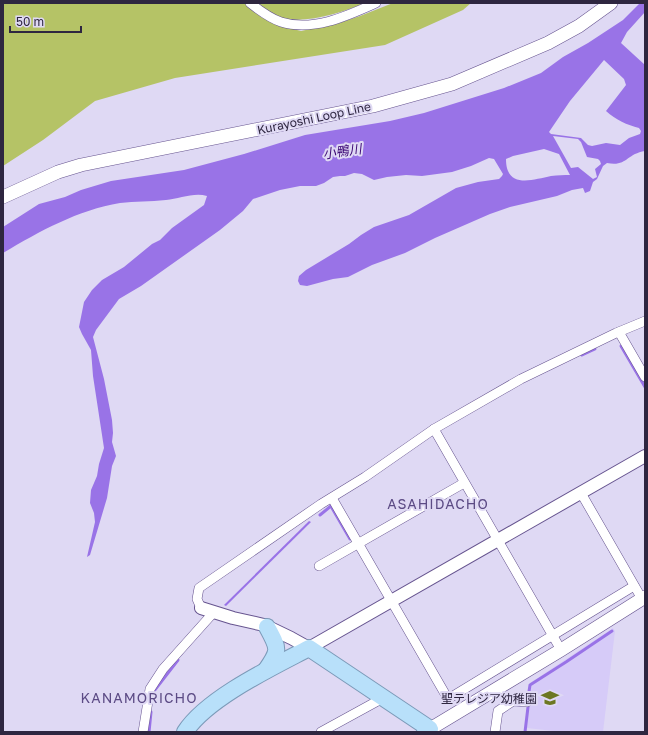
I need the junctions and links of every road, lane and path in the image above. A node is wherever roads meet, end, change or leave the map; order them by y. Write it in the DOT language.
graph roads {
  1 [pos="250,3"];
  2 [pos="376,3"];
  3 [pos="611,3"];
  4 [pos="3,196"];
  5 [pos="645,320"];
  6 [pos="619,332"];
  7 [pos="645,378"];
  8 [pos="434,429"];
  9 [pos="645,456"];
  10 [pos="464,483"];
  11 [pos="580,493"];
  12 [pos="332,498"];
  13 [pos="498,540"];
  14 [pos="358,543"];
  15 [pos="318,566"];
  16 [pos="634,586"];
  17 [pos="643,598"];
  18 [pos="391,601"];
  19 [pos="201,608"];
  20 [pos="214,612"];
  21 [pos="267,627"];
  22 [pos="552,636"];
  23 [pos="309,648"];
  24 [pos="560,650"];
  25 [pos="265,672"];
  26 [pos="383,698"];
  27 [pos="527,702"];
  28 [pos="430,731"];
  29 [pos="143,732"];
  30 [pos="185,732"];
  31 [pos="321,732"];
  32 [pos="495,732"];
  1 -- 2 [label="street"];
  3 -- 4 [label="main road, Kurayoshi Loop Line"];
  5 -- 6 [label="street"];
  6 -- 7 [label="street"];
  6 -- 8 [label="street"];
  8 -- 10 [label="street"];
  8 -- 12 [label="street"];
  9 -- 11 [label="street"];
  10 -- 13 [label="street"];
  10 -- 14 [label="street"];
  11 -- 13 [label="street"];
  11 -- 16 [label="street"];
  12 -- 14 [label="street"];
  12 -- 19 [label="street"];
  13 -- 18 [label="street"];
  13 -- 22 [label="street"];
  14 -- 15 [label="street"];
  14 -- 18 [label="street"];
  16 -- 17 [label="street"];
  16 -- 22 [label="street"];
  17 -- 24 [label="main road"];
  18 -- 22 [label="street"];
  18 -- 23 [label="street"];
  19 -- 20 [label="street"];
  20 -- 21 [label="street"];
  20 -- 29 [label="street"];
  21 -- 23 [label="street"];
  21 -- 25 [label="highway"];
  22 -- 24 [label="street"];
  23 -- 25 [label="highway"];
  23 -- 26 [label="highway"];
  24 -- 28 [label="main road"];
  25 -- 30 [label="highway"];
  26 -- 28 [label="highway"];
  26 -- 31 [label="street"];
  27 -- 32 [label="street"];
}
